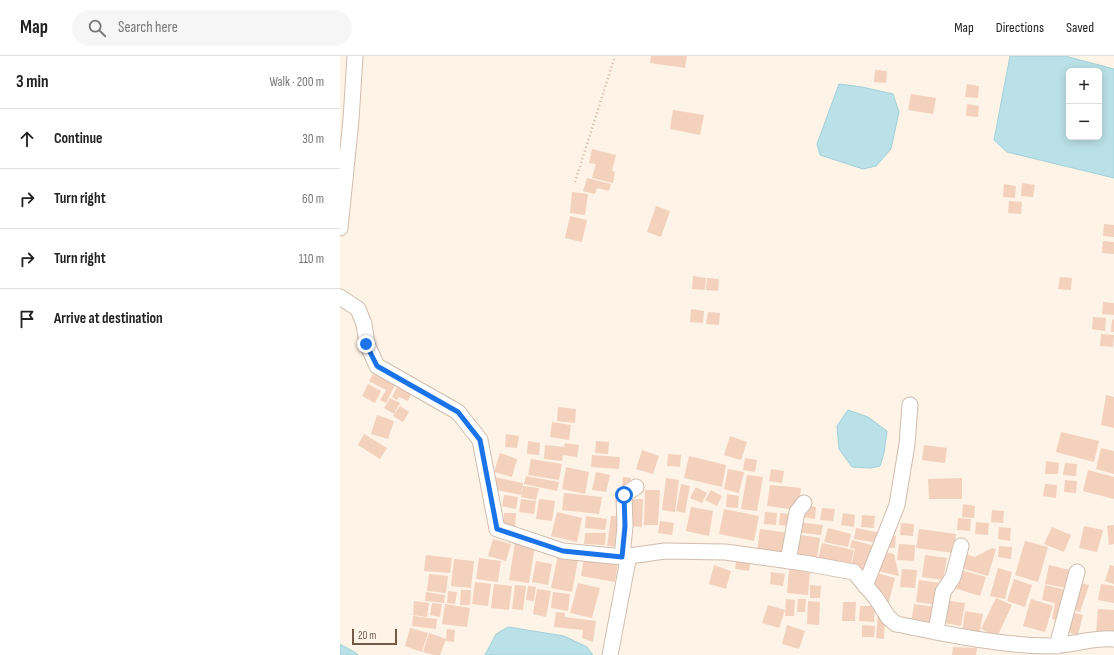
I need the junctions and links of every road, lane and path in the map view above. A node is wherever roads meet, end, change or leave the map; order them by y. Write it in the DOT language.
graph roads {
  1 [pos="355,56"];
  2 [pos="614,56"];
  3 [pos="576,182"];
  4 [pos="340,228"];
  5 [pos="340,297"];
  6 [pos="910,405"];
  7 [pos="636,487"];
  8 [pos="804,503"];
  9 [pos="961,546"];
  10 [pos="622,557"];
  11 [pos="788,561"];
  12 [pos="1077,572"];
  13 [pos="865,586"];
  14 [pos="936,632"];
  15 [pos="1114,639"];
  16 [pos="1057,646"];
  17 [pos="1090,648"];
  18 [pos="1021,649"];
  19 [pos="610,655"];
  1 -- 4 [label="street"];
  2 -- 3 [label="path"];
  5 -- 10 [label="street"];
  6 -- 13 [label="street"];
  7 -- 10 [label="street"];
  8 -- 11 [label="street"];
  9 -- 14 [label="street"];
  10 -- 11 [label="street"];
  10 -- 19 [label="street"];
  11 -- 13 [label="street"];
  12 -- 16 [label="street"];
  13 -- 14 [label="street"];
  14 -- 18 [label="street"];
  15 -- 17 [label="street"];
  16 -- 17 [label="street"];
  16 -- 18 [label="street"];
}
